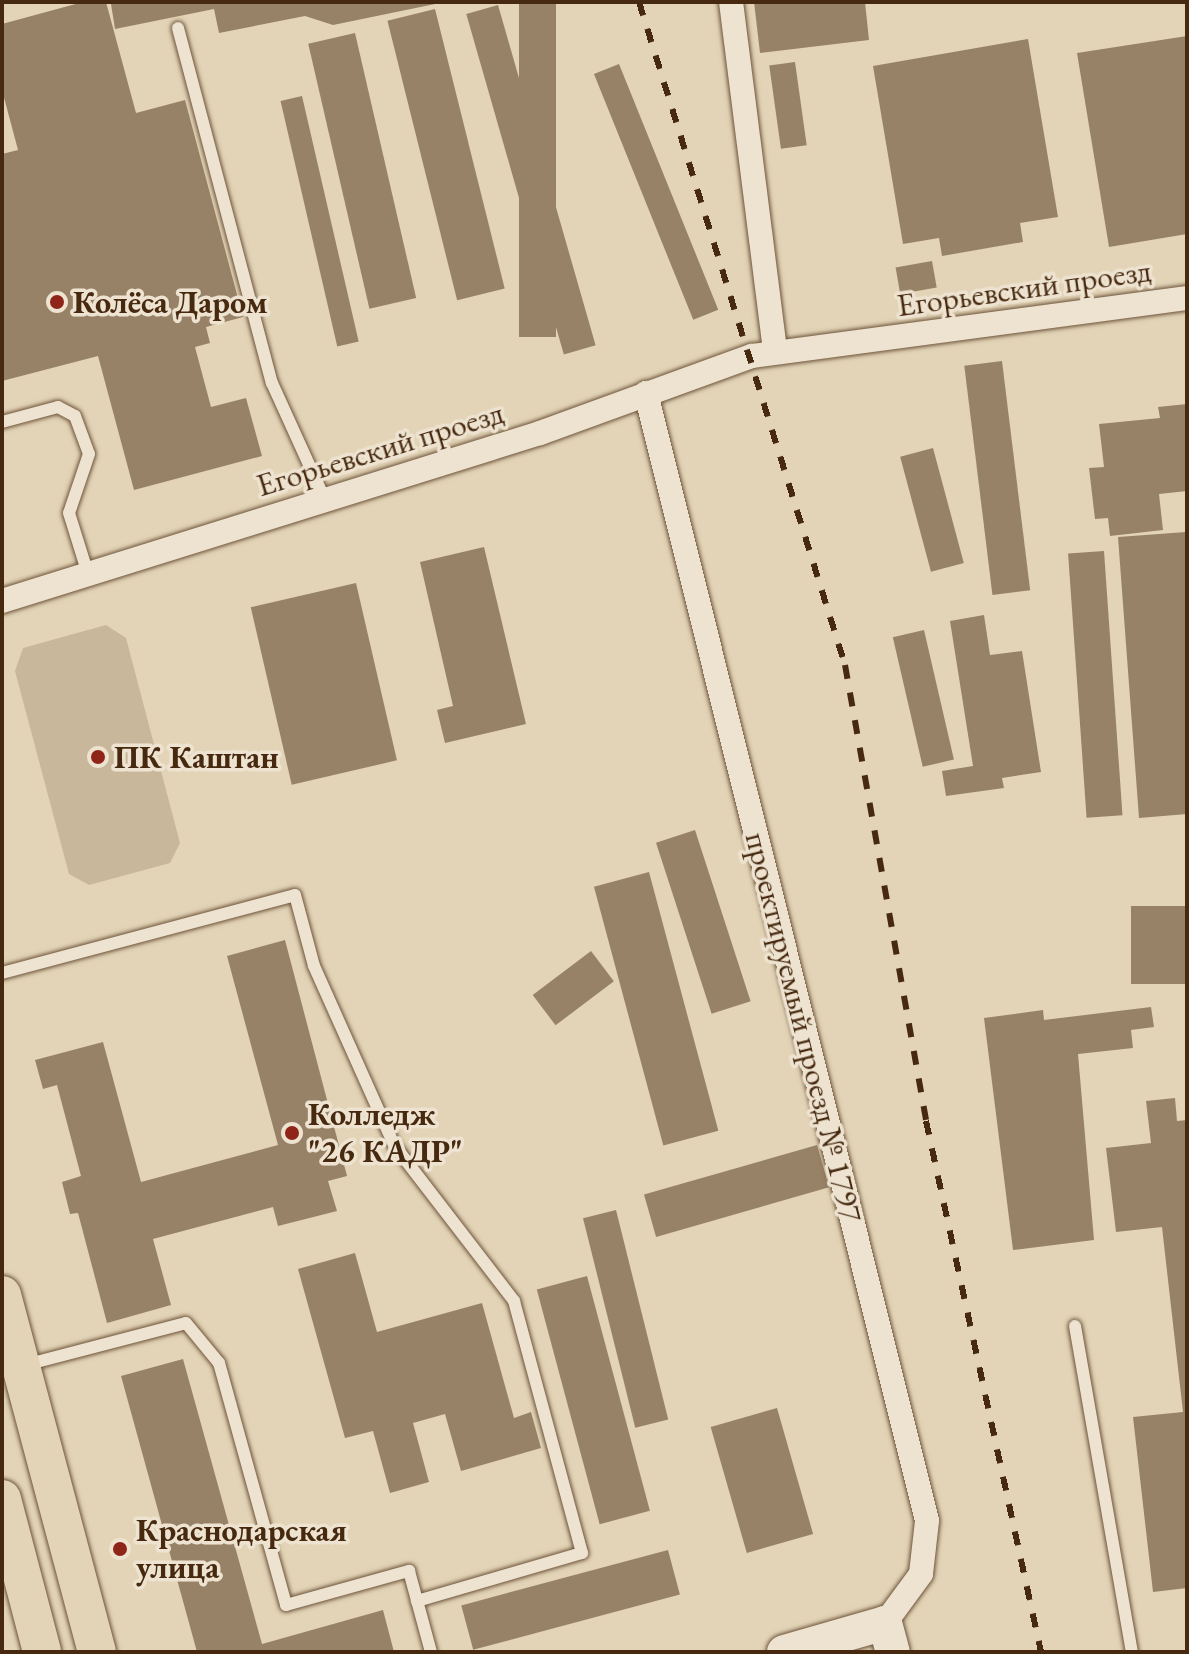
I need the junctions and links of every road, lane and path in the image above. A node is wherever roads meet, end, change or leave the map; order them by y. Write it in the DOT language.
graph roads {
  1 [pos="731,2"];
  2 [pos="178,28"];
  3 [pos="1187,298"];
  4 [pos="775,352"];
  5 [pos="646,393"];
  6 [pos="2,422"];
  7 [pos="325,500"];
  8 [pos="88,574"];
  9 [pos="2,601"];
  10 [pos="2,973"];
  11 [pos="2,1295"];
  12 [pos="1075,1326"];
  13 [pos="21,1367"];
  14 [pos="2,1499"];
  15 [pos="417,1601"];
  16 [pos="889,1638"];
  17 [pos="42,1652"];
  18 [pos="97,1652"];
  19 [pos="431,1652"];
  20 [pos="784,1652"];
  21 [pos="1132,1652"];
  1 -- 4 [label="street"];
  2 -- 7 [label="lane"];
  3 -- 4 [label="street, Егорьевский проезд"];
  4 -- 5 [label="street, Егорьевский проезд"];
  5 -- 7 [label="street, Егорьевский проезд"];
  5 -- 16 [label="street, проектируемый проезд № 1797"];
  6 -- 8 [label="lane"];
  7 -- 8 [label="street, Егорьевский проезд"];
  8 -- 9 [label="street, Егорьевский проезд"];
  10 -- 15 [label="lane"];
  11 -- 13 [label="main road"];
  12 -- 21 [label="lane"];
  13 -- 15 [label="lane"];
  13 -- 18 [label="main road"];
  14 -- 17 [label="main road"];
  15 -- 19 [label="lane"];
  16 -- 20 [label="main road"];
}
